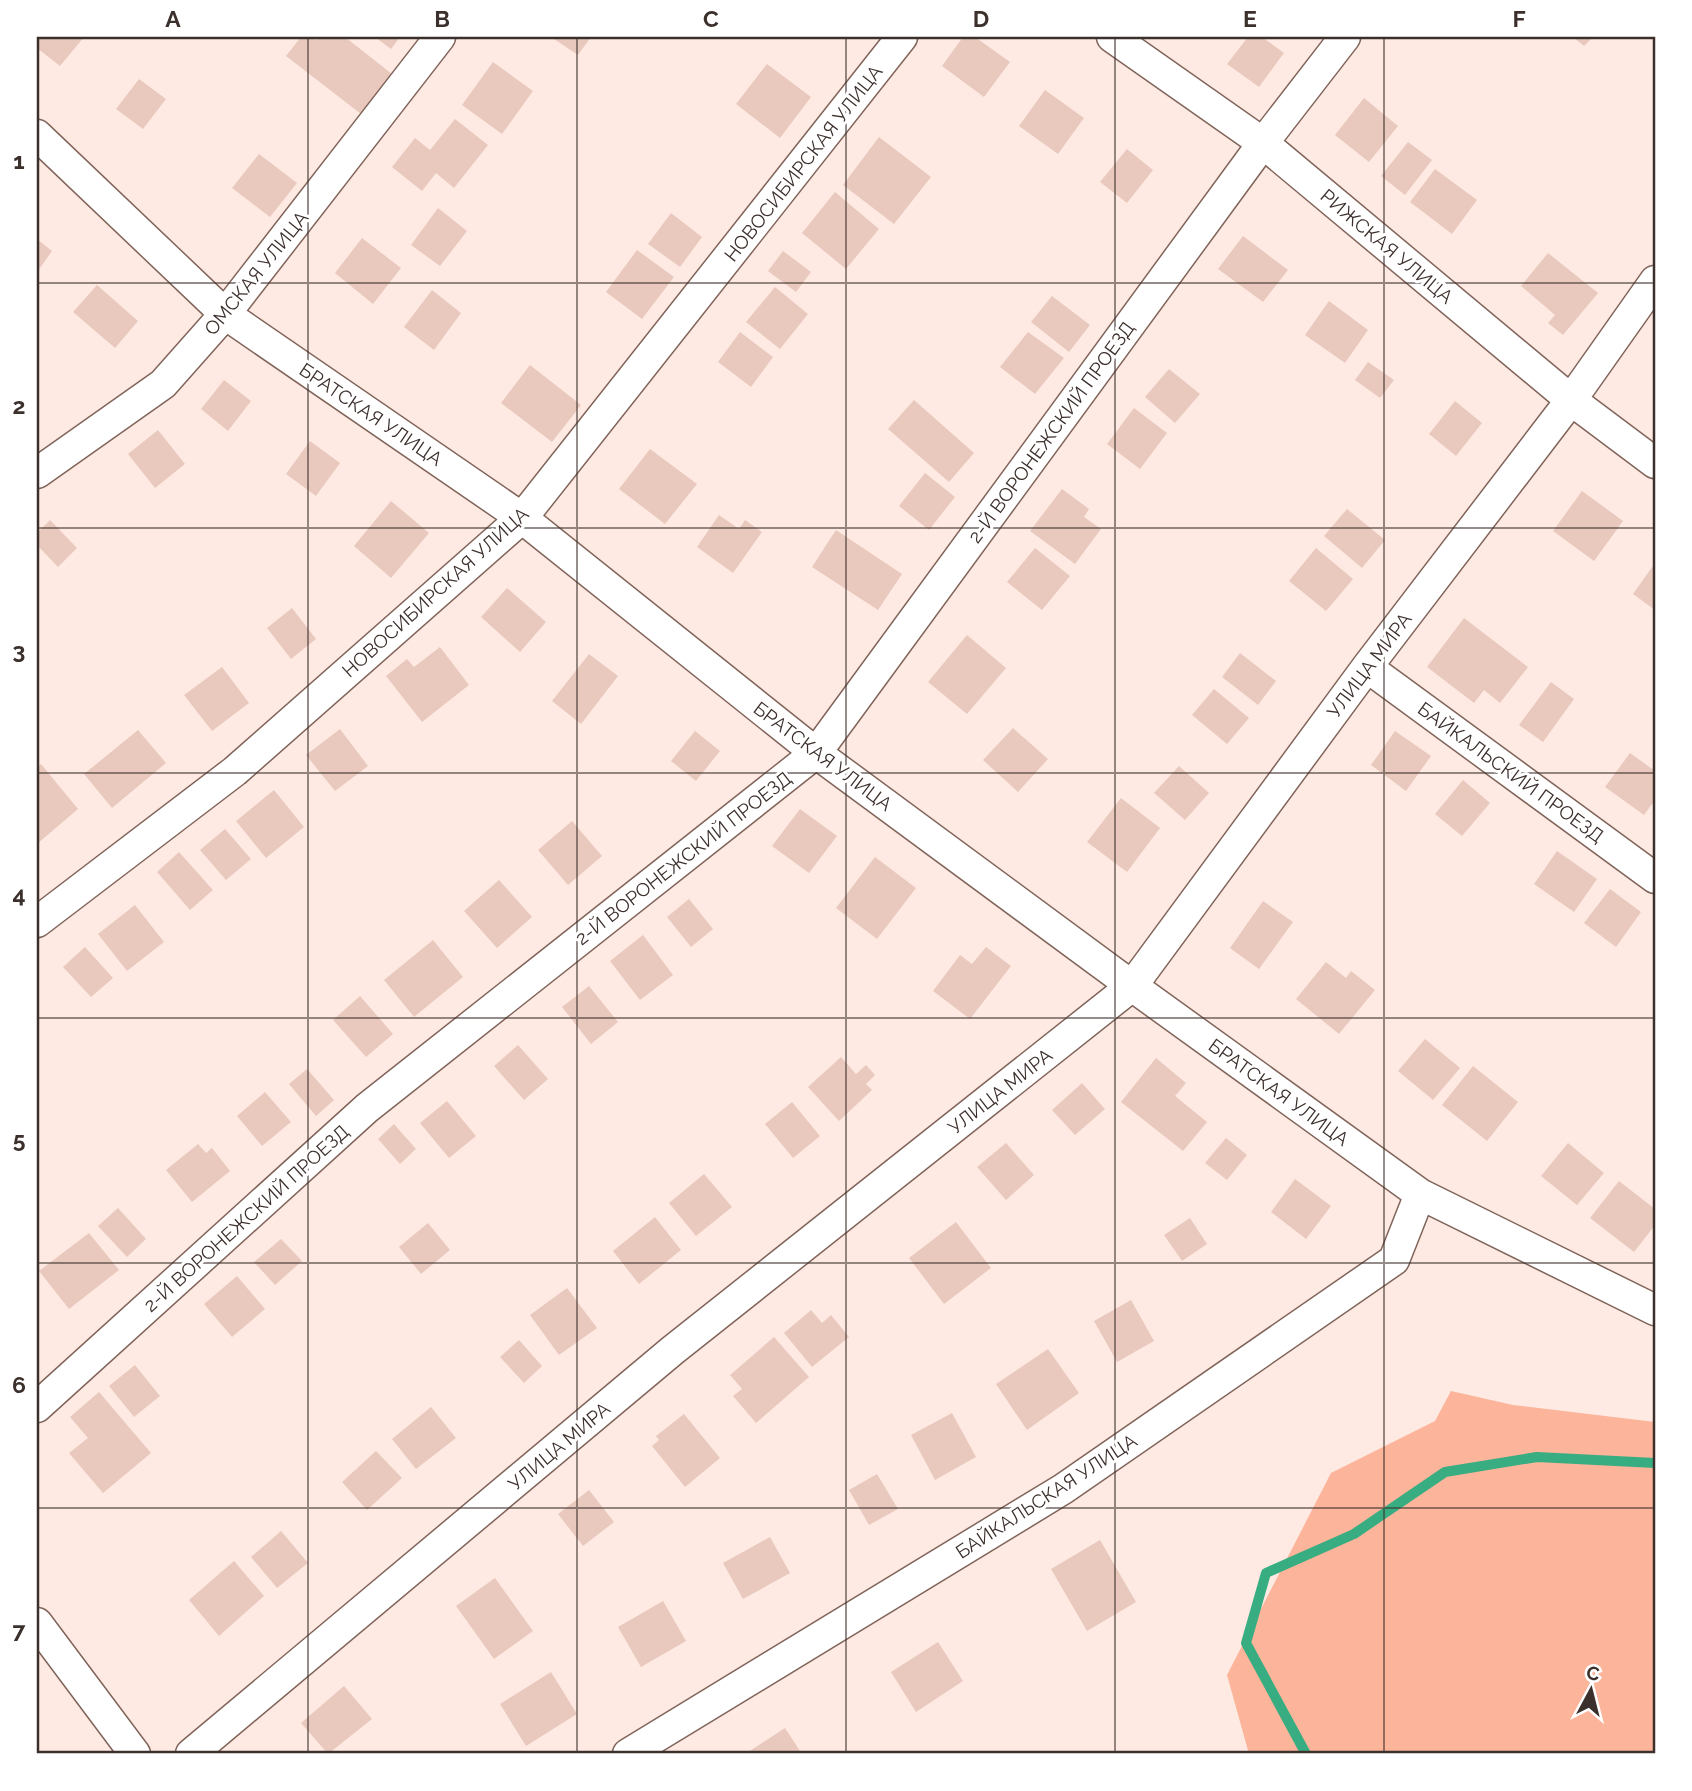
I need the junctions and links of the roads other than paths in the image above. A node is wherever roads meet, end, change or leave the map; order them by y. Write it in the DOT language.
graph roads {
  1 [pos="440,37"];
  2 [pos="902,37"];
  3 [pos="1112,37"];
  4 [pos="1345,37"];
  5 [pos="37,135"];
  6 [pos="1263,143"];
  7 [pos="1655,281"];
  8 [pos="225,314"];
  9 [pos="1571,400"];
  10 [pos="1655,463"];
  11 [pos="37,473"];
  12 [pos="522,518"];
  13 [pos="1367,667"];
  14 [pos="816,753"];
  15 [pos="1655,878"];
  16 [pos="37,922"];
  17 [pos="1132,986"];
  18 [pos="1420,1194"];
  19 [pos="1655,1310"];
  20 [pos="37,1407"];
  21 [pos="37,1623"];
  22 [pos="135,1754"];
  23 [pos="191,1754"];
  24 [pos="628,1754"];
  1 -- 8 [label="street, ОМСКАЯ УЛИЦА"];
  2 -- 12 [label="street, НОВОСИБИРСКАЯ УЛИЦА"];
  3 -- 6 [label="street, РИЖСКАЯ УЛИЦА"];
  4 -- 6 [label="street, 2-Й ВОРОНЕЖСКИЙ ПРОЕЗД"];
  5 -- 8 [label="street, БРАТСКАЯ УЛИЦА"];
  6 -- 9 [label="street, РИЖСКАЯ УЛИЦА"];
  6 -- 14 [label="street, 2-Й ВОРОНЕЖСКИЙ ПРОЕЗД"];
  7 -- 9 [label="street, УЛИЦА МИРА"];
  8 -- 11 [label="street, ОМСКАЯ УЛИЦА"];
  8 -- 12 [label="street, БРАТСКАЯ УЛИЦА"];
  9 -- 10 [label="street, РИЖСКАЯ УЛИЦА"];
  9 -- 13 [label="street, УЛИЦА МИРА"];
  12 -- 14 [label="street, БРАТСКАЯ УЛИЦА"];
  12 -- 16 [label="street, НОВОСИБИРСКАЯ УЛИЦА"];
  13 -- 15 [label="street, БАЙКАЛЬСКИЙ ПРОЕЗД"];
  13 -- 17 [label="street, УЛИЦА МИРА"];
  14 -- 17 [label="street, БРАТСКАЯ УЛИЦА"];
  14 -- 20 [label="street, 2-Й ВОРОНЕЖСКИЙ ПРОЕЗД"];
  17 -- 18 [label="street, БРАТСКАЯ УЛИЦА"];
  17 -- 23 [label="street, УЛИЦА МИРА"];
  18 -- 19 [label="street, БРАТСКАЯ УЛИЦА"];
  18 -- 24 [label="street, БАЙКАЛЬСКАЯ УЛИЦА"];
  21 -- 22 [label="street"];
}
